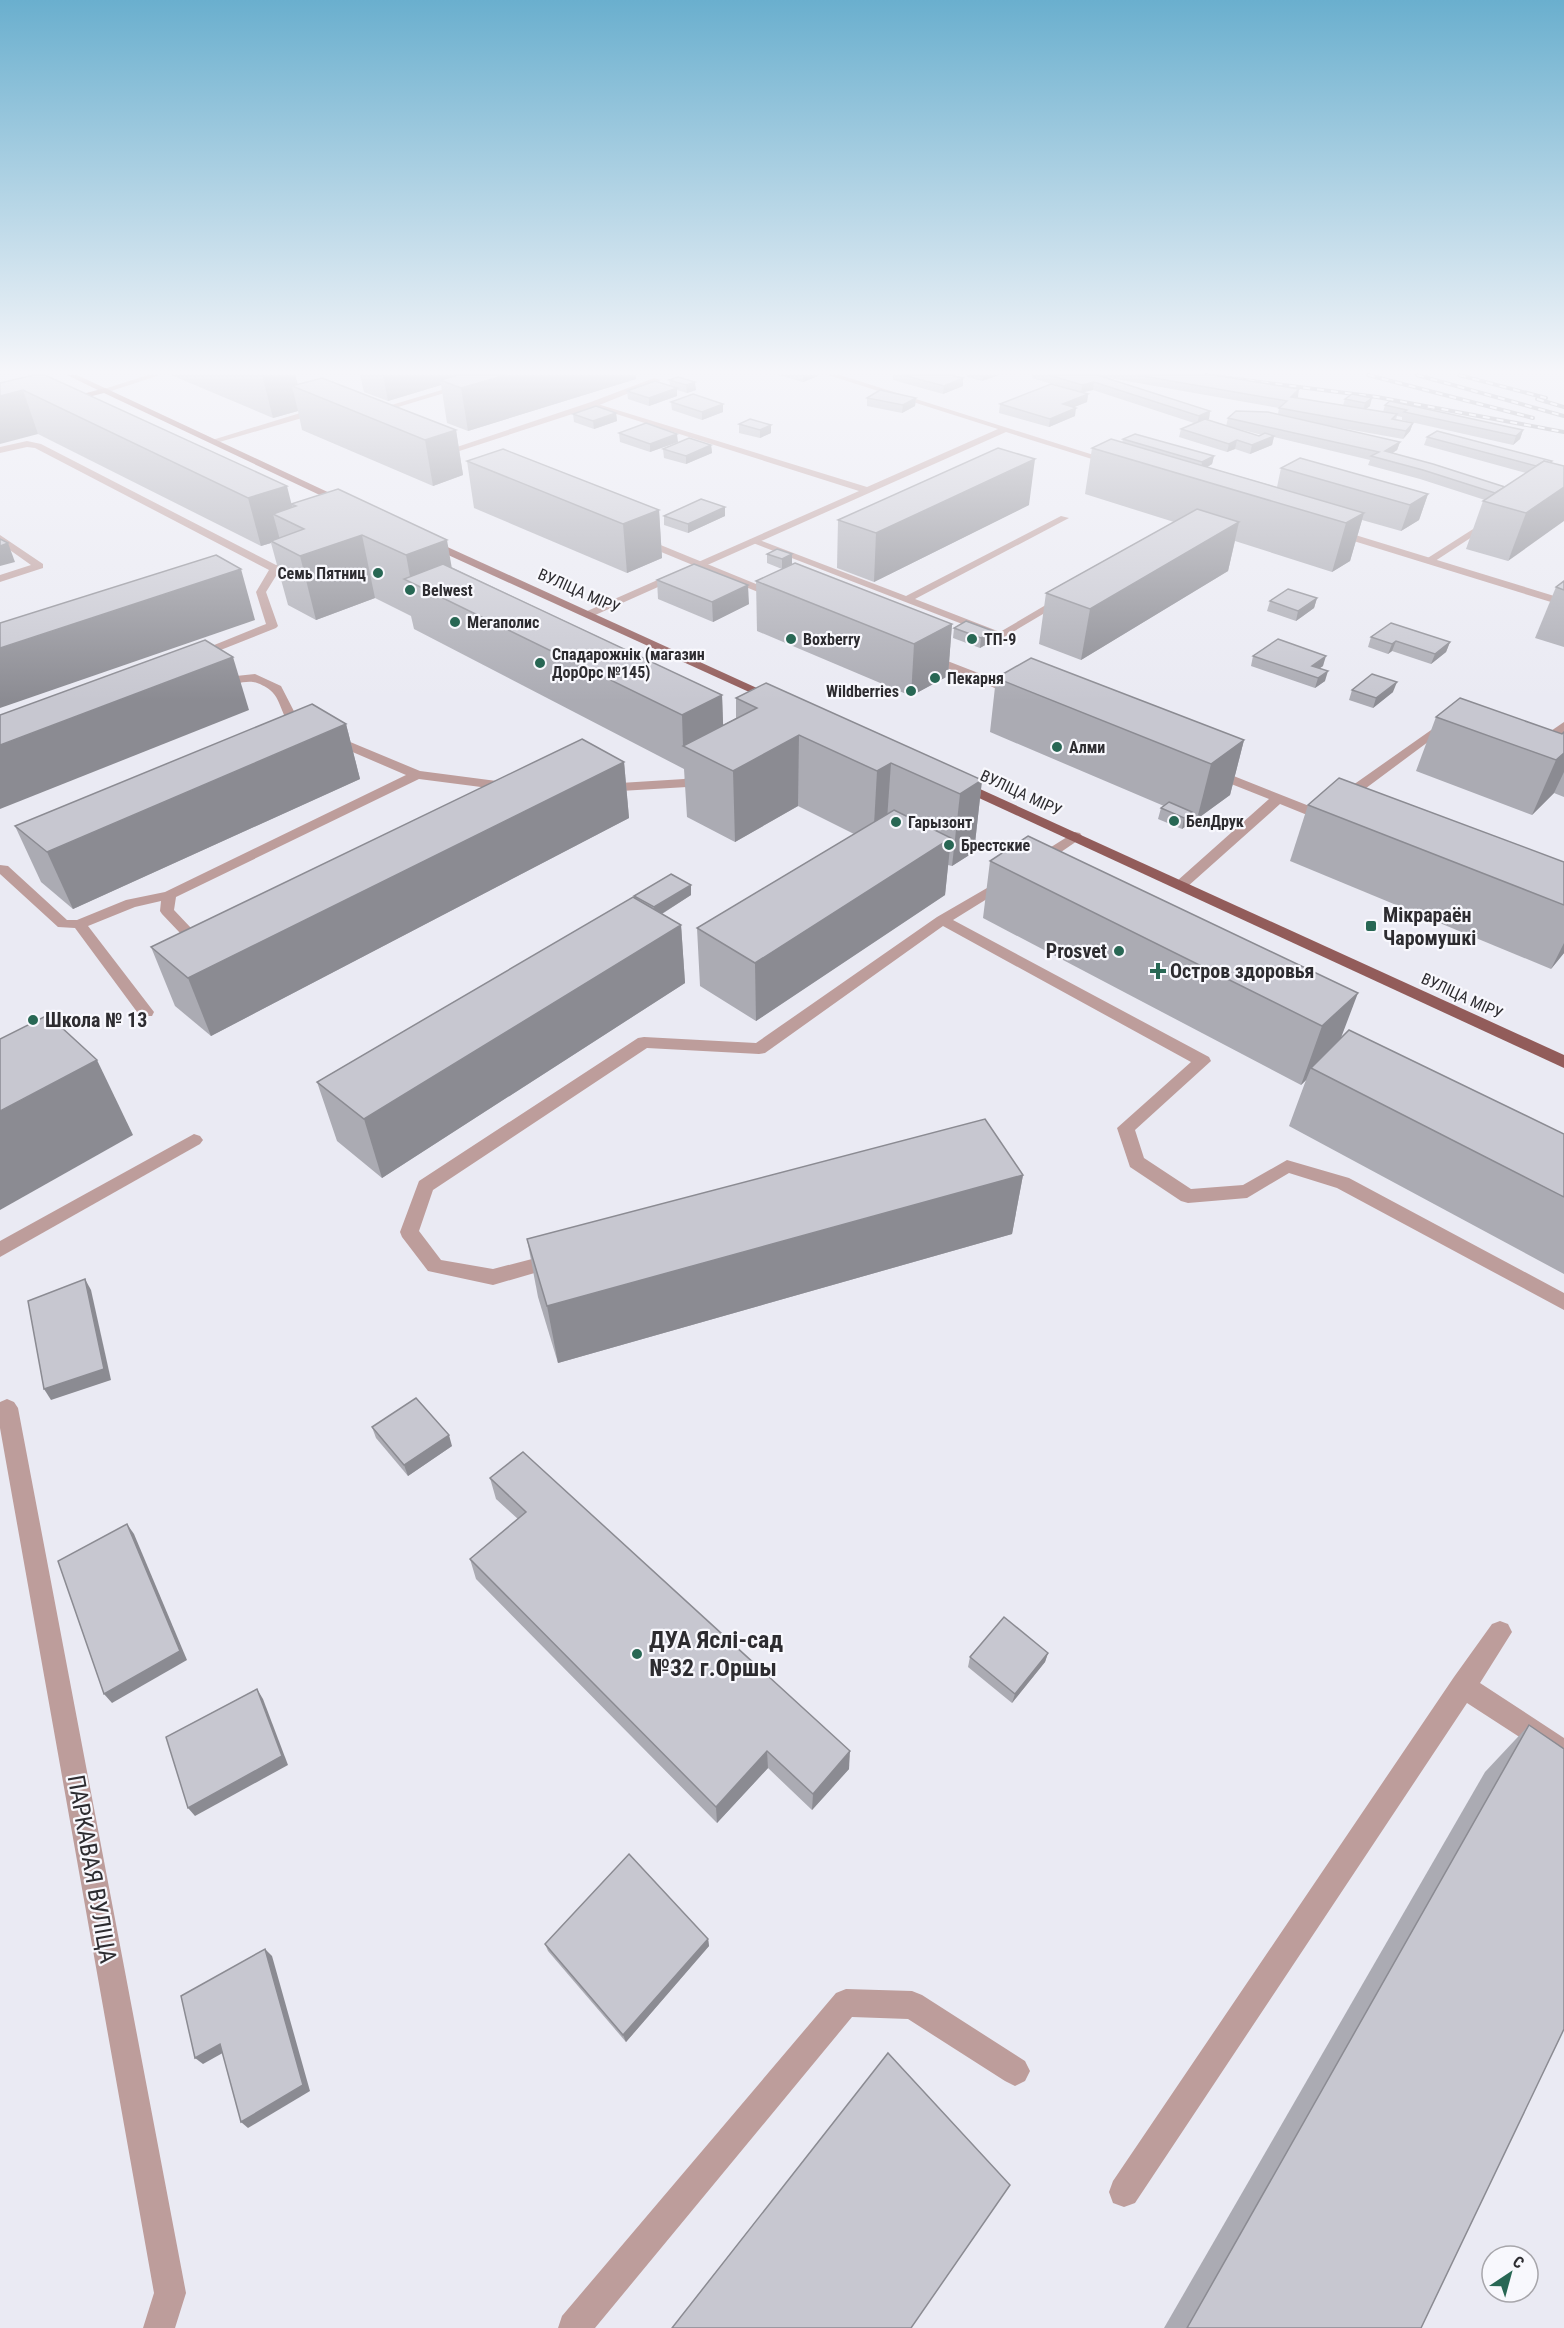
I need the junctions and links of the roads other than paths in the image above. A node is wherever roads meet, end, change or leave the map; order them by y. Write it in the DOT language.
graph roads {
  1 [pos="109,484"];
  2 [pos="303,484"];
  3 [pos="847,484"];
  4 [pos="881,484"];
  5 [pos="867,490"];
  6 [pos="358,510"];
  7 [pos="1505,512"];
  8 [pos="1064,518"];
  9 [pos="1326,529"];
  10 [pos="410,534"];
  11 [pos="626,534"];
  12 [pos="0,538"];
  13 [pos="753,541"];
  14 [pos="315,555"];
  15 [pos="1428,561"];
  16 [pos="700,565"];
  17 [pos="275,568"];
  18 [pos="0,579"];
  19 [pos="1072,594"];
  20 [pos="789,600"];
  21 [pos="906,600"];
  22 [pos="1564,603"];
  23 [pos="589,614"];
  24 [pos="911,650"];
  25 [pos="1033,699"];
  26 [pos="788,705"];
  27 [pos="1564,726"];
  28 [pos="1467,738"];
  29 [pos="1522,749"];
  30 [pos="718,766"];
  31 [pos="1200,766"];
  32 [pos="417,775"];
  33 [pos="949,778"];
  34 [pos="595,788"];
  35 [pos="529,790"];
  36 [pos="1278,798"];
  37 [pos="1320,815"];
  38 [pos="1342,824"];
  39 [pos="1075,836"];
  40 [pos="3,869"];
  41 [pos="1182,884"];
  42 [pos="169,895"];
  43 [pos="942,920"];
  44 [pos="79,924"];
  45 [pos="211,958"];
  46 [pos="146,1012"];
  47 [pos="1564,1062"];
  48 [pos="194,1140"];
  49 [pos="0,1250"];
  50 [pos="572,1256"];
  51 [pos="1564,1302"];
  52 [pos="7,1408"];
  53 [pos="1500,1632"];
  54 [pos="1463,1686"];
  55 [pos="1564,1753"];
  56 [pos="1015,2072"];
  57 [pos="1124,2192"];
  58 [pos="159,2328"];
  59 [pos="574,2328"];
  1 -- 17 [label="street"];
  2 -- 6 [label="main road"];
  3 -- 5 [label="street"];
  4 -- 5 [label="street"];
  5 -- 13 [label="street"];
  7 -- 15 [label="street"];
  8 -- 21 [label="street"];
  9 -- 15 [label="street"];
  10 -- 23 [label="main road, ВУЛІЦА МІРУ"];
  11 -- 16 [label="street"];
  12 -- 18 [label="street"];
  13 -- 16 [label="street"];
  13 -- 21 [label="street"];
  14 -- 17 [label="street"];
  15 -- 22 [label="street"];
  16 -- 20 [label="street"];
  16 -- 23 [label="street"];
  17 -- 32 [label="street"];
  19 -- 21 [label="street"];
  23 -- 26 [label="main road, ВУЛІЦА МІРУ"];
  24 -- 25 [label="street"];
  27 -- 29 [label="street"];
  28 -- 37 [label="street"];
  30 -- 34 [label="street"];
  31 -- 36 [label="street"];
  32 -- 35 [label="street"];
  32 -- 42 [label="street"];
  33 -- 39 [label="main road, ВУЛІЦА МІРУ"];
  36 -- 37 [label="street"];
  36 -- 41 [label="street"];
  37 -- 38 [label="street"];
  39 -- 41 [label="main road, ВУЛІЦА МІРУ"];
  39 -- 43 [label="street"];
  40 -- 44 [label="street"];
  41 -- 47 [label="main road, ВУЛІЦА МІРУ"];
  42 -- 44 [label="street"];
  42 -- 45 [label="street"];
  43 -- 50 [label="street"];
  43 -- 51 [label="street"];
  44 -- 46 [label="street"];
  48 -- 49 [label="street"];
  52 -- 58 [label="street, ПАРКАВАЯ ВУЛІЦА"];
  53 -- 54 [label="street"];
  54 -- 55 [label="street"];
  54 -- 57 [label="street"];
  56 -- 59 [label="street"];
}
